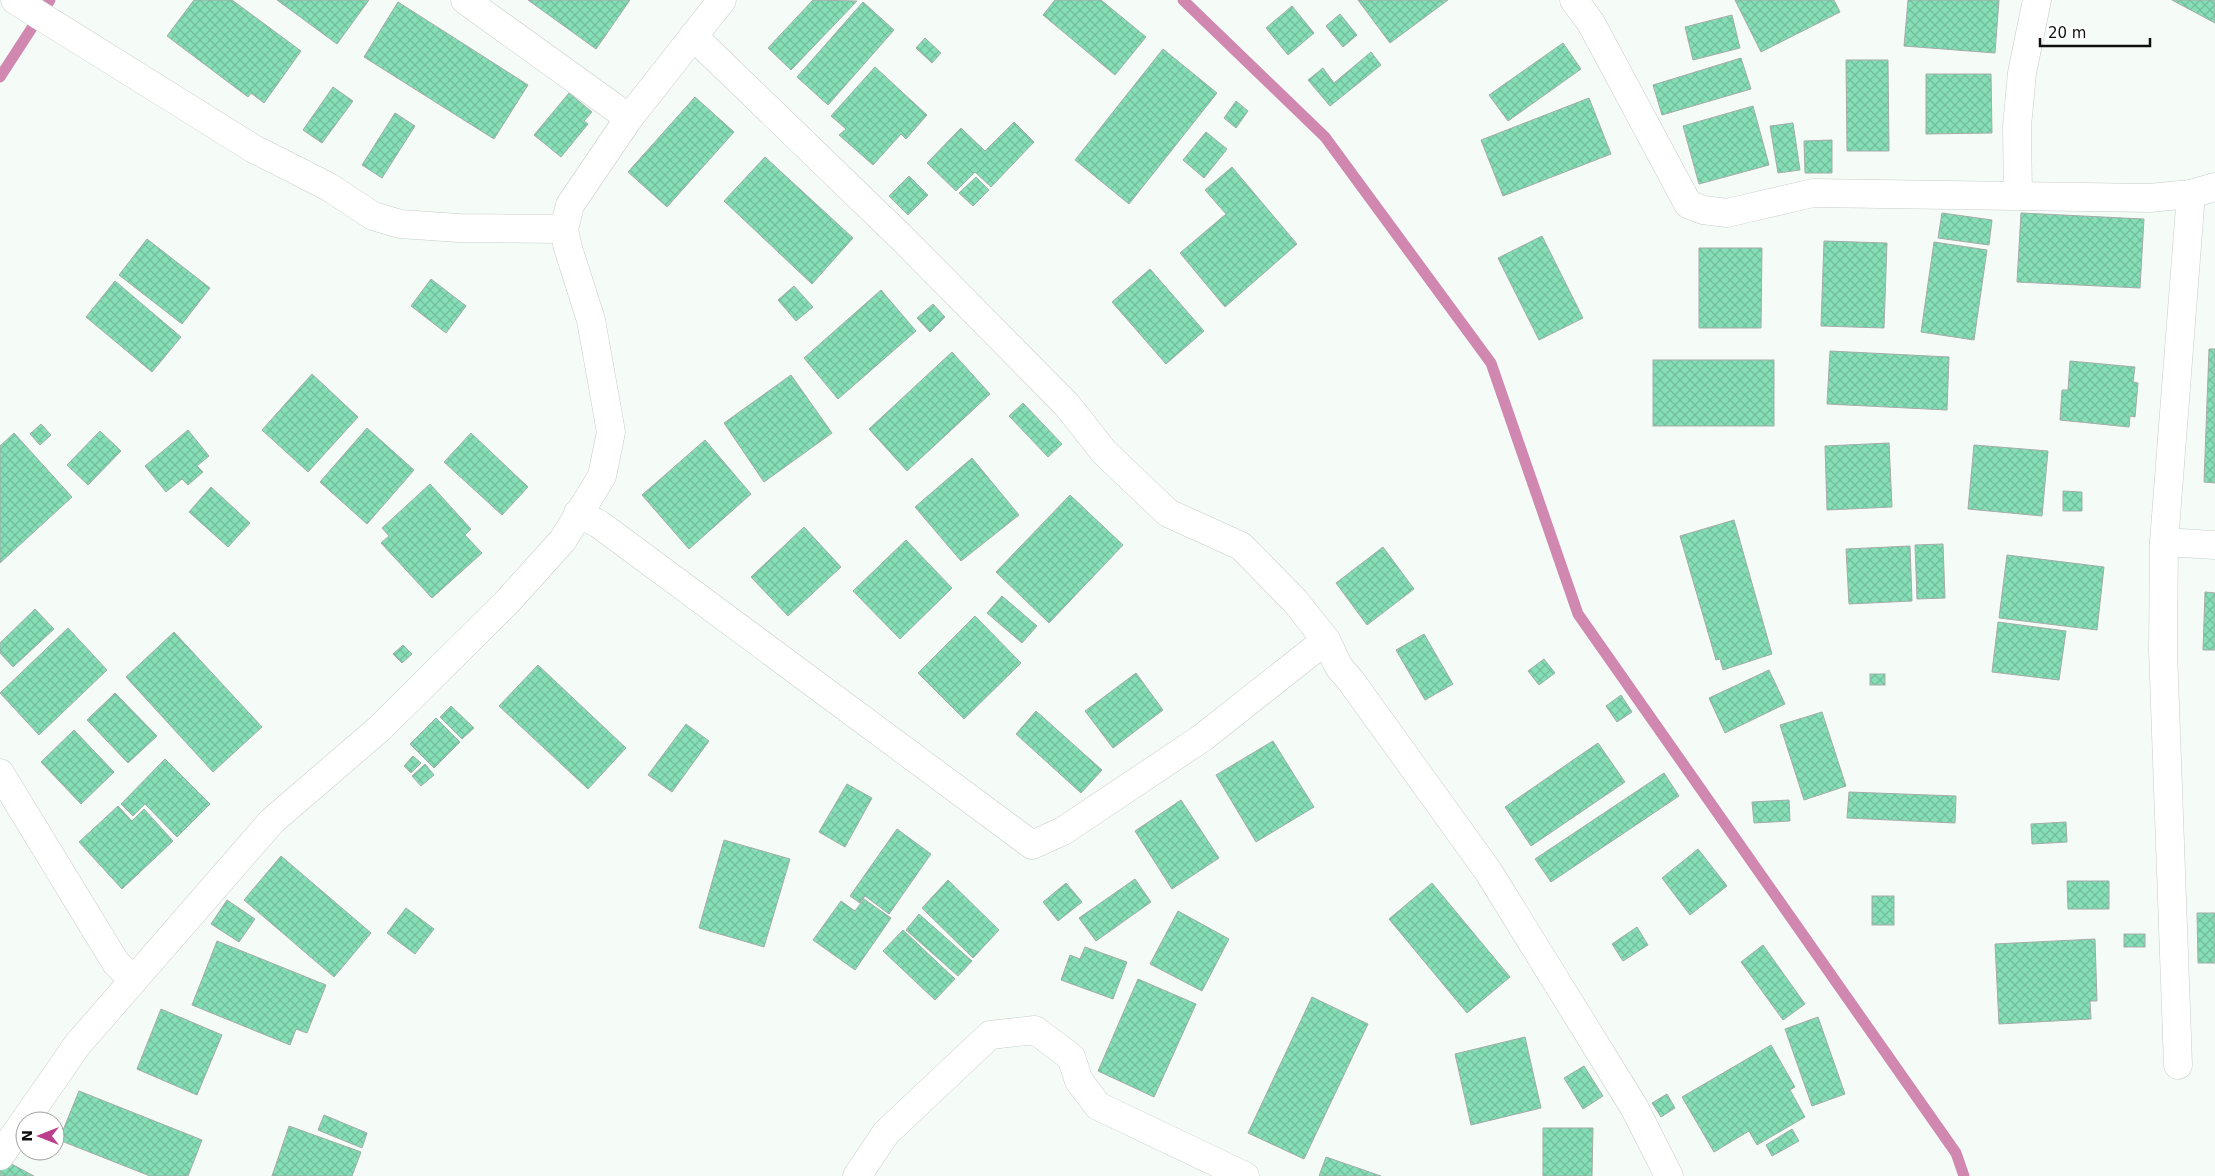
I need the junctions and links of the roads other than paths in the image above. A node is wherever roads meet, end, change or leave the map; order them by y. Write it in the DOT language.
graph roads {
  1 [pos="15,0"];
  2 [pos="464,0"];
  3 [pos="722,0"];
  4 [pos="1574,0"];
  5 [pos="2037,0"];
  6 [pos="693,36"];
  7 [pos="629,118"];
  8 [pos="2203,191"];
  9 [pos="2018,195"];
  10 [pos="564,229"];
  11 [pos="578,513"];
  12 [pos="2164,542"];
  13 [pos="2215,544"];
  14 [pos="1326,640"];
  15 [pos="0,773"];
  16 [pos="133,980"];
  17 [pos="2178,1065"];
  18 [pos="0,1156"];
  19 [pos="857,1176"];
  20 [pos="1245,1176"];
  21 [pos="1669,1176"];
  1 -- 10 [label="street"];
  2 -- 7 [label="street"];
  3 -- 6 [label="street"];
  4 -- 9 [label="street"];
  5 -- 9 [label="street"];
  6 -- 7 [label="street"];
  6 -- 14 [label="street"];
  7 -- 10 [label="street"];
  8 -- 9 [label="street"];
  8 -- 12 [label="street"];
  10 -- 11 [label="street"];
  11 -- 14 [label="street"];
  11 -- 16 [label="street"];
  12 -- 13 [label="street"];
  12 -- 17 [label="street"];
  14 -- 21 [label="street"];
  15 -- 16 [label="street"];
  16 -- 18 [label="street"];
  19 -- 20 [label="street"];
}
